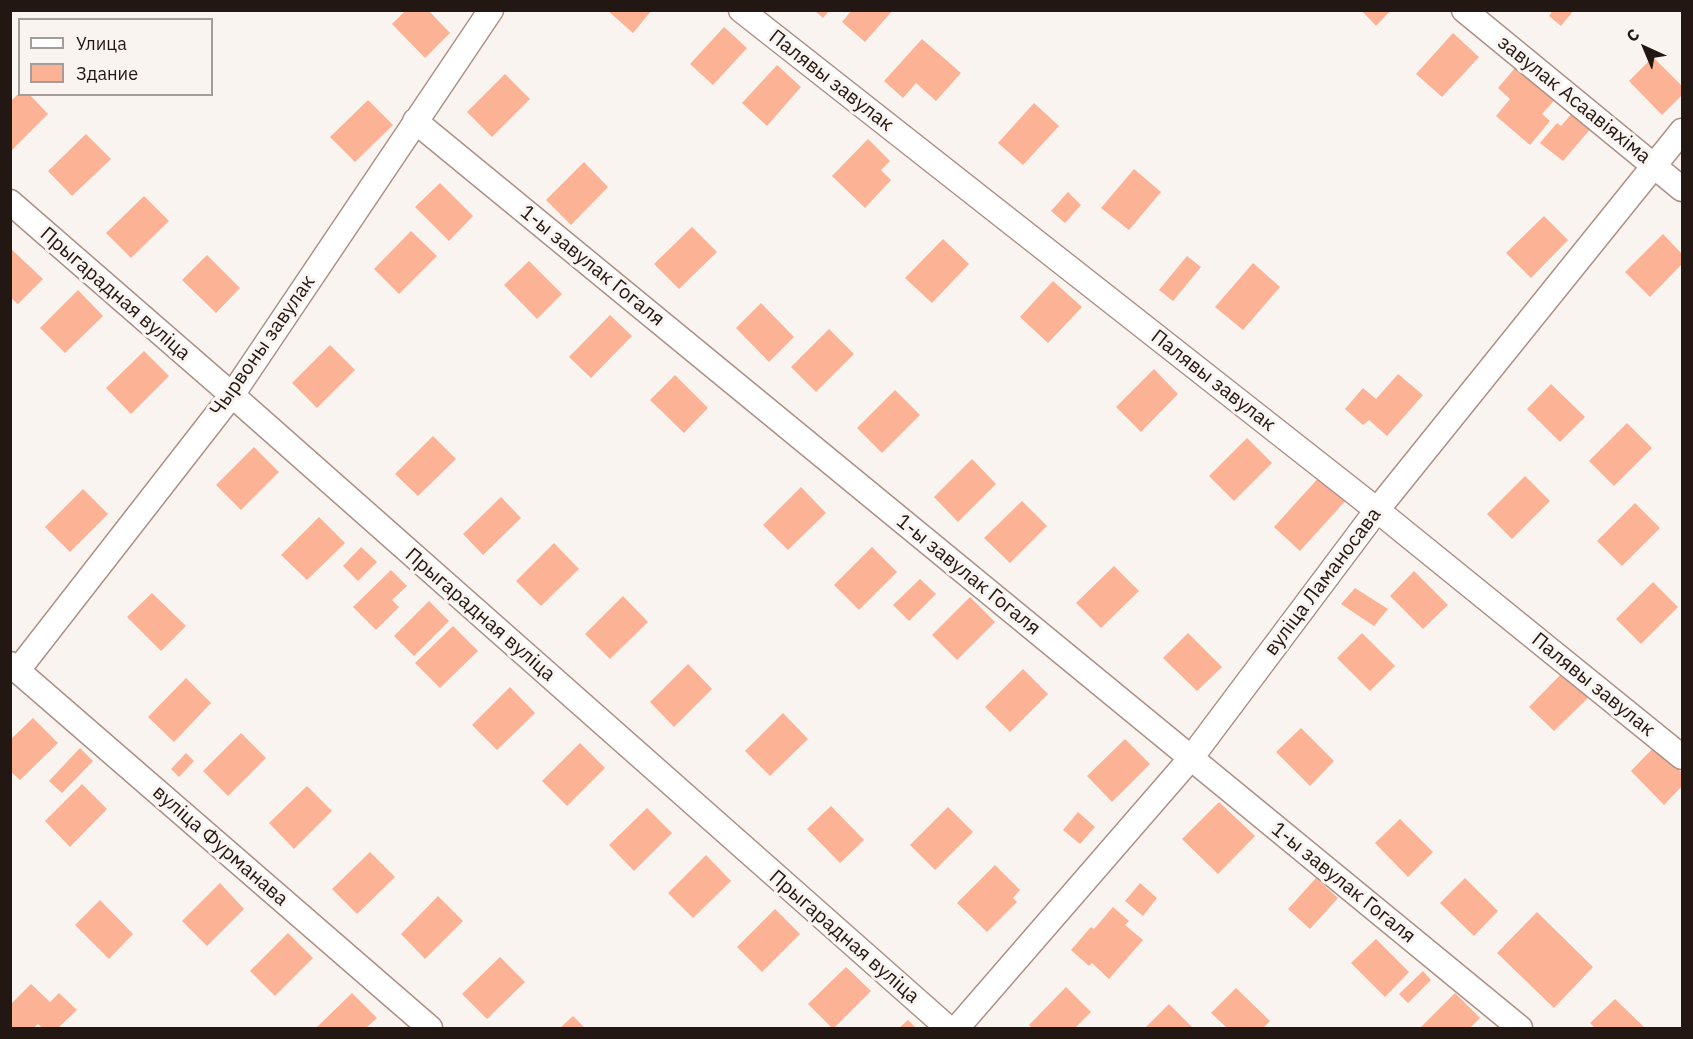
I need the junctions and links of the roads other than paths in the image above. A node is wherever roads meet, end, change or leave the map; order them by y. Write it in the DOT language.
graph roads {
  1 [pos="491,10"];
  2 [pos="741,10"];
  3 [pos="1464,10"];
  4 [pos="415,122"];
  5 [pos="1683,131"];
  6 [pos="1654,165"];
  7 [pos="1683,189"];
  8 [pos="10,202"];
  9 [pos="232,395"];
  10 [pos="1377,510"];
  11 [pos="14,667"];
  12 [pos="1683,757"];
  13 [pos="1191,758"];
  14 [pos="430,1029"];
  15 [pos="948,1029"];
  16 [pos="957,1029"];
  17 [pos="1520,1029"];
  1 -- 4 [label="street, Чырвоны завулак"];
  2 -- 10 [label="street, Палявы завулак"];
  3 -- 6 [label="street, завулак Асаавіяхіма"];
  4 -- 9 [label="street, Чырвоны завулак"];
  4 -- 13 [label="street, 1-ы завулак Гогаля"];
  5 -- 6 [label="street, вуліца Ламаносава"];
  6 -- 7 [label="street, завулак Асаавіяхіма"];
  6 -- 10 [label="street, вуліца Ламаносава"];
  8 -- 9 [label="street, Прыгарадная вуліца"];
  9 -- 11 [label="street, Чырвоны завулак"];
  9 -- 15 [label="street, Прыгарадная вуліца"];
  10 -- 12 [label="street, Палявы завулак"];
  10 -- 13 [label="street, вуліца Ламаносава"];
  11 -- 14 [label="street, вуліца Фурманава"];
  13 -- 16 [label="street, вуліца Ламаносава"];
  13 -- 17 [label="street, 1-ы завулак Гогаля"];
}
